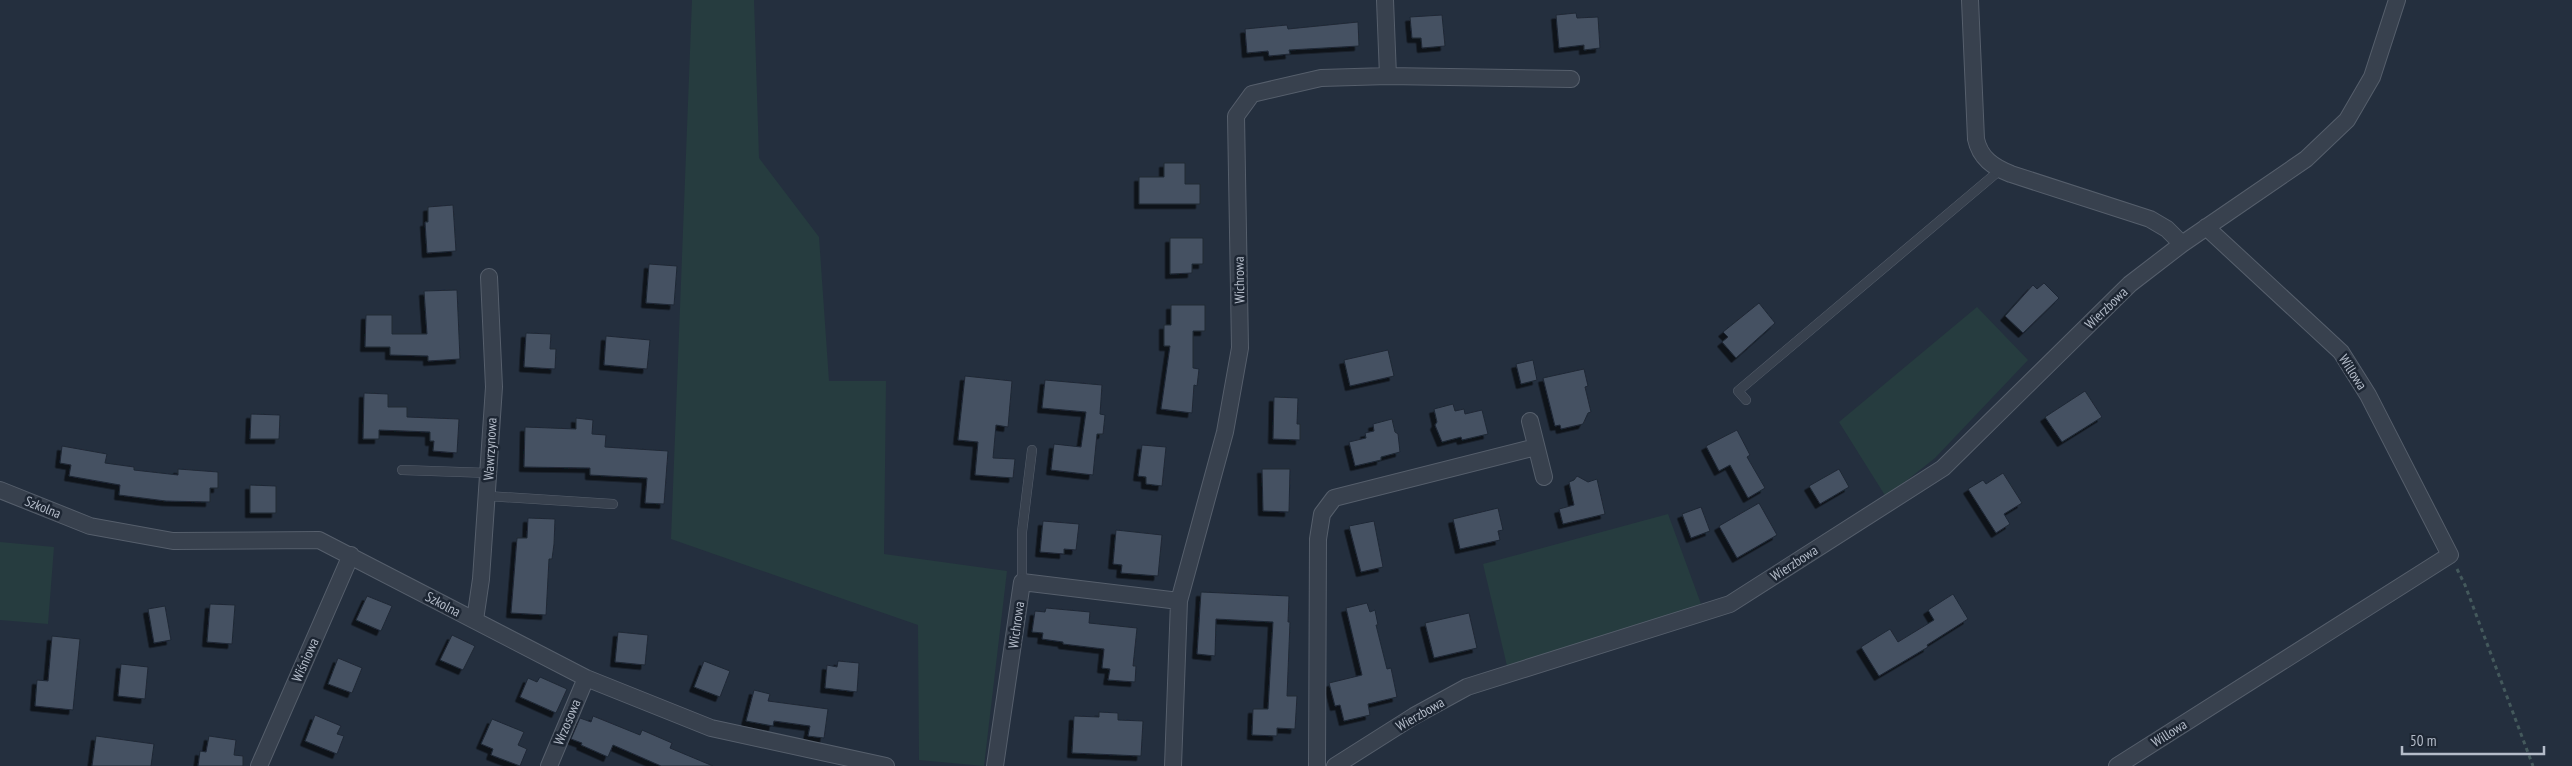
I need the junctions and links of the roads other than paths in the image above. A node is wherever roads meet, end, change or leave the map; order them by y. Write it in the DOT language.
graph roads {
  1 [pos="1385,0"];
  2 [pos="1970,0"];
  3 [pos="2397,0"];
  4 [pos="1388,76"];
  5 [pos="1571,79"];
  6 [pos="2000,170"];
  7 [pos="2206,226"];
  8 [pos="2182,244"];
  9 [pos="489,276"];
  10 [pos="1746,400"];
  11 [pos="1530,422"];
  12 [pos="1536,447"];
  13 [pos="1032,450"];
  14 [pos="402,470"];
  15 [pos="489,473"];
  16 [pos="1544,477"];
  17 [pos="0,490"];
  18 [pos="487,496"];
  19 [pos="613,504"];
  20 [pos="351,555"];
  21 [pos="1022,582"];
  22 [pos="1179,601"];
  23 [pos="474,620"];
  24 [pos="586,678"];
  25 [pos="259,766"];
  26 [pos="549,766"];
  27 [pos="880,766"];
  28 [pos="995,766"];
  29 [pos="1174,766"];
  30 [pos="1317,766"];
  31 [pos="1335,766"];
  32 [pos="2117,766"];
  1 -- 4 [label="street"];
  2 -- 6 [label="street"];
  3 -- 7 [label="street, Wierzbowa"];
  4 -- 5 [label="street, Wichrowa"];
  4 -- 22 [label="street, Wichrowa"];
  6 -- 8 [label="street"];
  6 -- 10 [label="lane"];
  7 -- 8 [label="street, Wierzbowa"];
  7 -- 32 [label="street, Willowa"];
  8 -- 31 [label="street, Wierzbowa"];
  9 -- 15 [label="street, Wawrzynowa"];
  11 -- 12 [label="street"];
  12 -- 16 [label="street"];
  12 -- 30 [label="street"];
  13 -- 21 [label="lane"];
  14 -- 15 [label="lane"];
  15 -- 18 [label="street, Wawrzynowa"];
  17 -- 20 [label="street, Szkolna"];
  18 -- 19 [label="lane"];
  18 -- 23 [label="street, Wawrzynowa"];
  20 -- 23 [label="street, Szkolna"];
  20 -- 25 [label="street, Wiśniowa"];
  21 -- 22 [label="street, Wichrowa"];
  21 -- 28 [label="street, Wichrowa"];
  22 -- 29 [label="street, Wichrowa"];
  23 -- 24 [label="street, Szkolna"];
  24 -- 26 [label="street, Wrzosowa"];
  24 -- 27 [label="street, Szkolna"];
}
